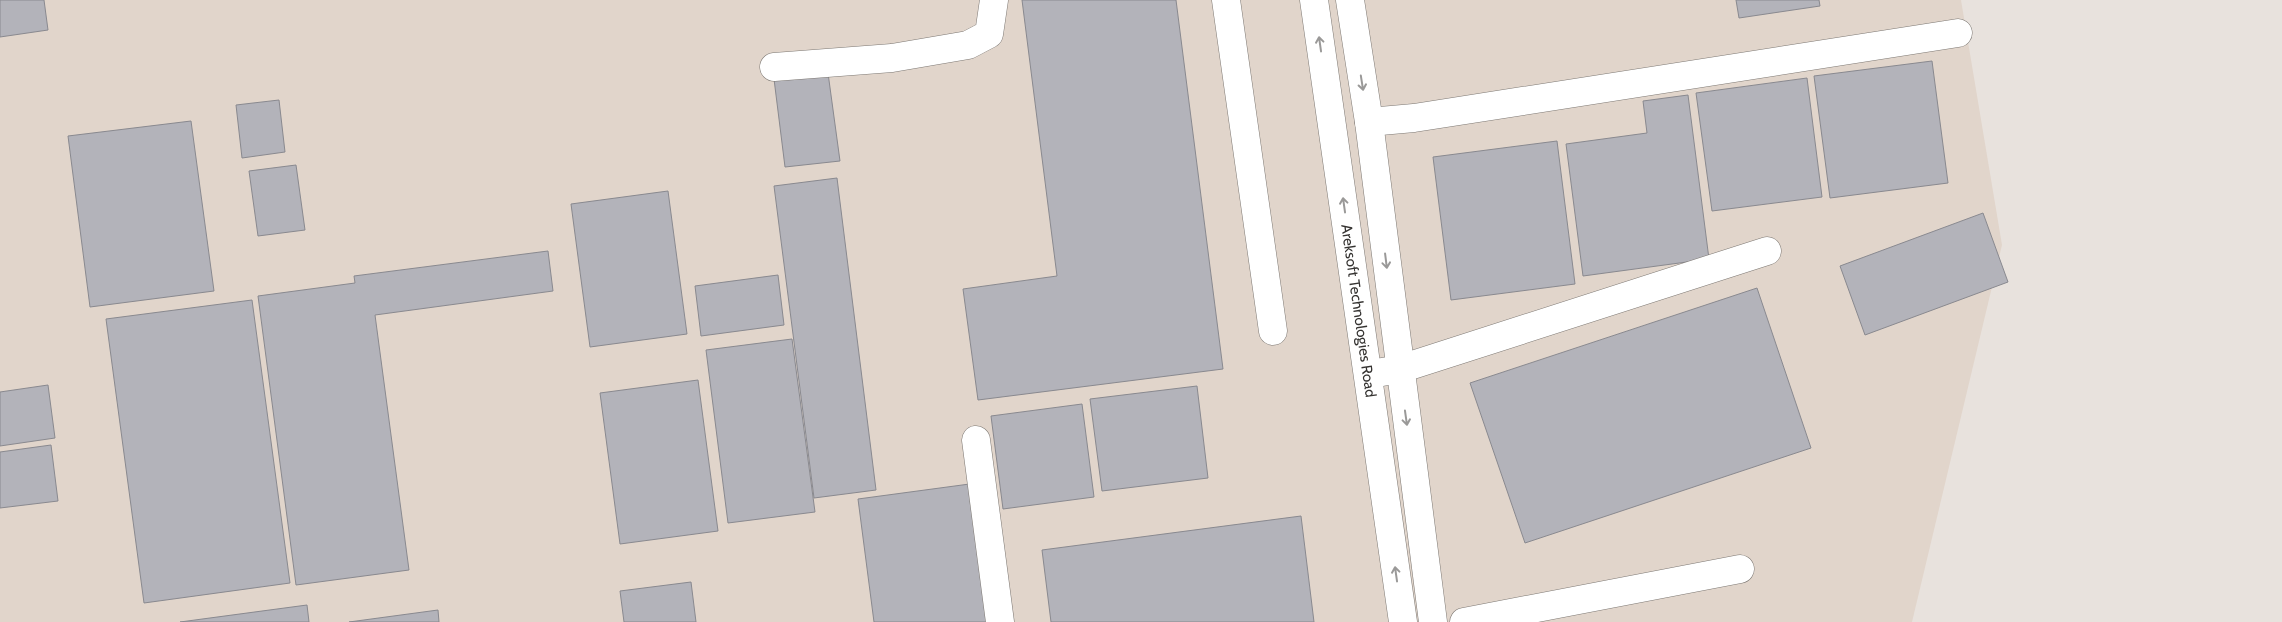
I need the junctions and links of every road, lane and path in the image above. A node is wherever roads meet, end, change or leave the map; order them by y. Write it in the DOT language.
graph roads {
  1 [pos="994,0"];
  2 [pos="1226,0"];
  3 [pos="1314,0"];
  4 [pos="1350,0"];
  5 [pos="1958,33"];
  6 [pos="774,67"];
  7 [pos="1368,122"];
  8 [pos="1767,251"];
  9 [pos="1273,331"];
  10 [pos="1400,369"];
  11 [pos="1368,374"];
  12 [pos="976,440"];
  13 [pos="1740,569"];
  14 [pos="1000,622"];
  15 [pos="1403,622"];
  16 [pos="1433,622"];
  17 [pos="1464,622"];
  1 -- 6 [label="street"];
  2 -- 9 [label="street"];
  11 -- 3 [label="street, Areksoft Technologies Road, one-way"];
  4 -- 7 [label="street, one-way"];
  5 -- 7 [label="street"];
  7 -- 10 [label="street, one-way"];
  8 -- 10 [label="street"];
  10 -- 11 [label="street"];
  10 -- 16 [label="street, one-way"];
  15 -- 11 [label="street, Areksoft Technologies Road, one-way"];
  12 -- 14 [label="street"];
  13 -- 17 [label="street"];
}
